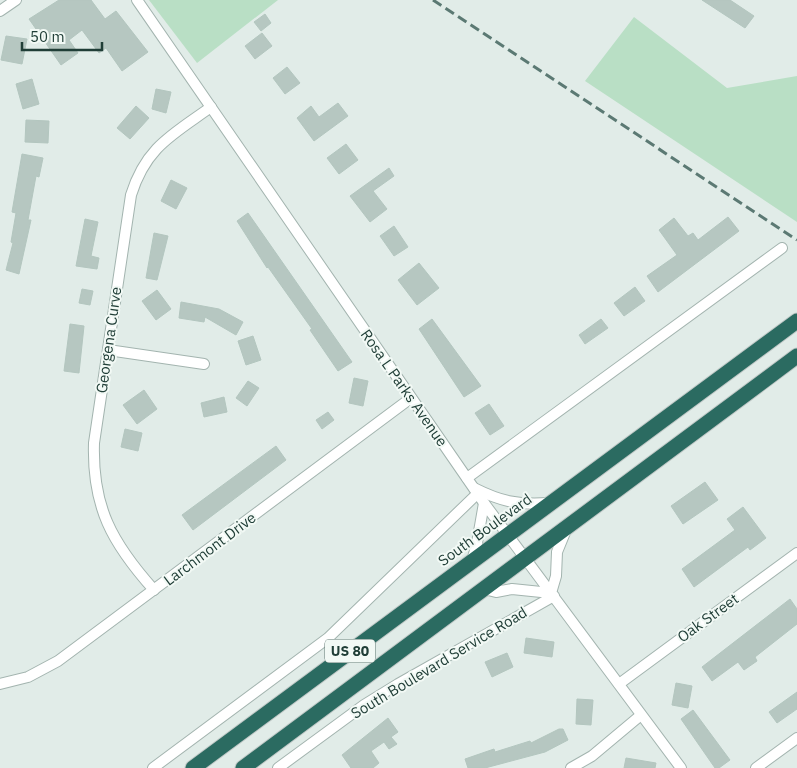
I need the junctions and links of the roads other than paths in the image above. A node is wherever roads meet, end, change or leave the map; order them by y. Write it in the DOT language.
graph roads {
  1 [pos="16,0"];
  2 [pos="137,0"];
  3 [pos="0,11"];
  4 [pos="211,107"];
  5 [pos="782,248"];
  6 [pos="797,321"];
  7 [pos="108,350"];
  8 [pos="797,356"];
  9 [pos="204,364"];
  10 [pos="411,398"];
  11 [pos="467,478"];
  12 [pos="476,491"];
  13 [pos="484,503"];
  14 [pos="550,503"];
  15 [pos="566,530"];
  16 [pos="508,535"];
  17 [pos="797,553"];
  18 [pos="526,559"];
  19 [pos="472,561"];
  20 [pos="484,589"];
  21 [pos="154,590"];
  22 [pos="552,594"];
  23 [pos="0,684"];
  24 [pos="619,684"];
  25 [pos="641,715"];
  26 [pos="797,738"];
  27 [pos="153,768"];
  28 [pos="193,768"];
  29 [pos="243,768"];
  30 [pos="278,768"];
  31 [pos="571,768"];
  32 [pos="681,768"];
  33 [pos="756,768"];
  1 -- 3 [label="street"];
  2 -- 4 [label="street, Rosa L Parks Avenue"];
  4 -- 7 [label="street, Georgena Curve"];
  4 -- 10 [label="street, Rosa L Parks Avenue"];
  5 -- 11 [label="street"];
  6 -- 14 [label="highway, South Boulevard / US 80"];
  7 -- 9 [label="street"];
  7 -- 21 [label="street, Georgena Curve"];
  8 -- 15 [label="highway, US 80"];
  10 -- 11 [label="street, Rosa L Parks Avenue"];
  10 -- 21 [label="street, Larchmont Drive"];
  11 -- 12 [label="street, Rosa L Parks Avenue"];
  12 -- 13 [label="street, Rosa L Parks Avenue"];
  12 -- 14 [label="street"];
  12 -- 27 [label="street"];
  13 -- 16 [label="street, Rosa L Parks Avenue"];
  13 -- 19 [label="street"];
  14 -- 16 [label="highway, South Boulevard / US 80"];
  15 -- 18 [label="highway, US 80"];
  15 -- 22 [label="street"];
  16 -- 18 [label="street, Rosa L Parks Avenue"];
  16 -- 19 [label="highway, South Boulevard / US 80"];
  17 -- 24 [label="street, Oak Street"];
  18 -- 20 [label="highway, US 80"];
  18 -- 22 [label="street, Rosa L Parks Avenue"];
  19 -- 28 [label="highway, South Boulevard / US 80"];
  20 -- 22 [label="street"];
  20 -- 29 [label="highway, US 80"];
  21 -- 23 [label="street, Larchmont Drive"];
  22 -- 24 [label="street, Rosa L Parks Avenue"];
  22 -- 30 [label="street, South Boulevard Service Road"];
  24 -- 25 [label="street, Rosa L Parks Avenue"];
  25 -- 31 [label="street"];
  25 -- 32 [label="street, Rosa L Parks Avenue"];
  26 -- 33 [label="street"];
}
